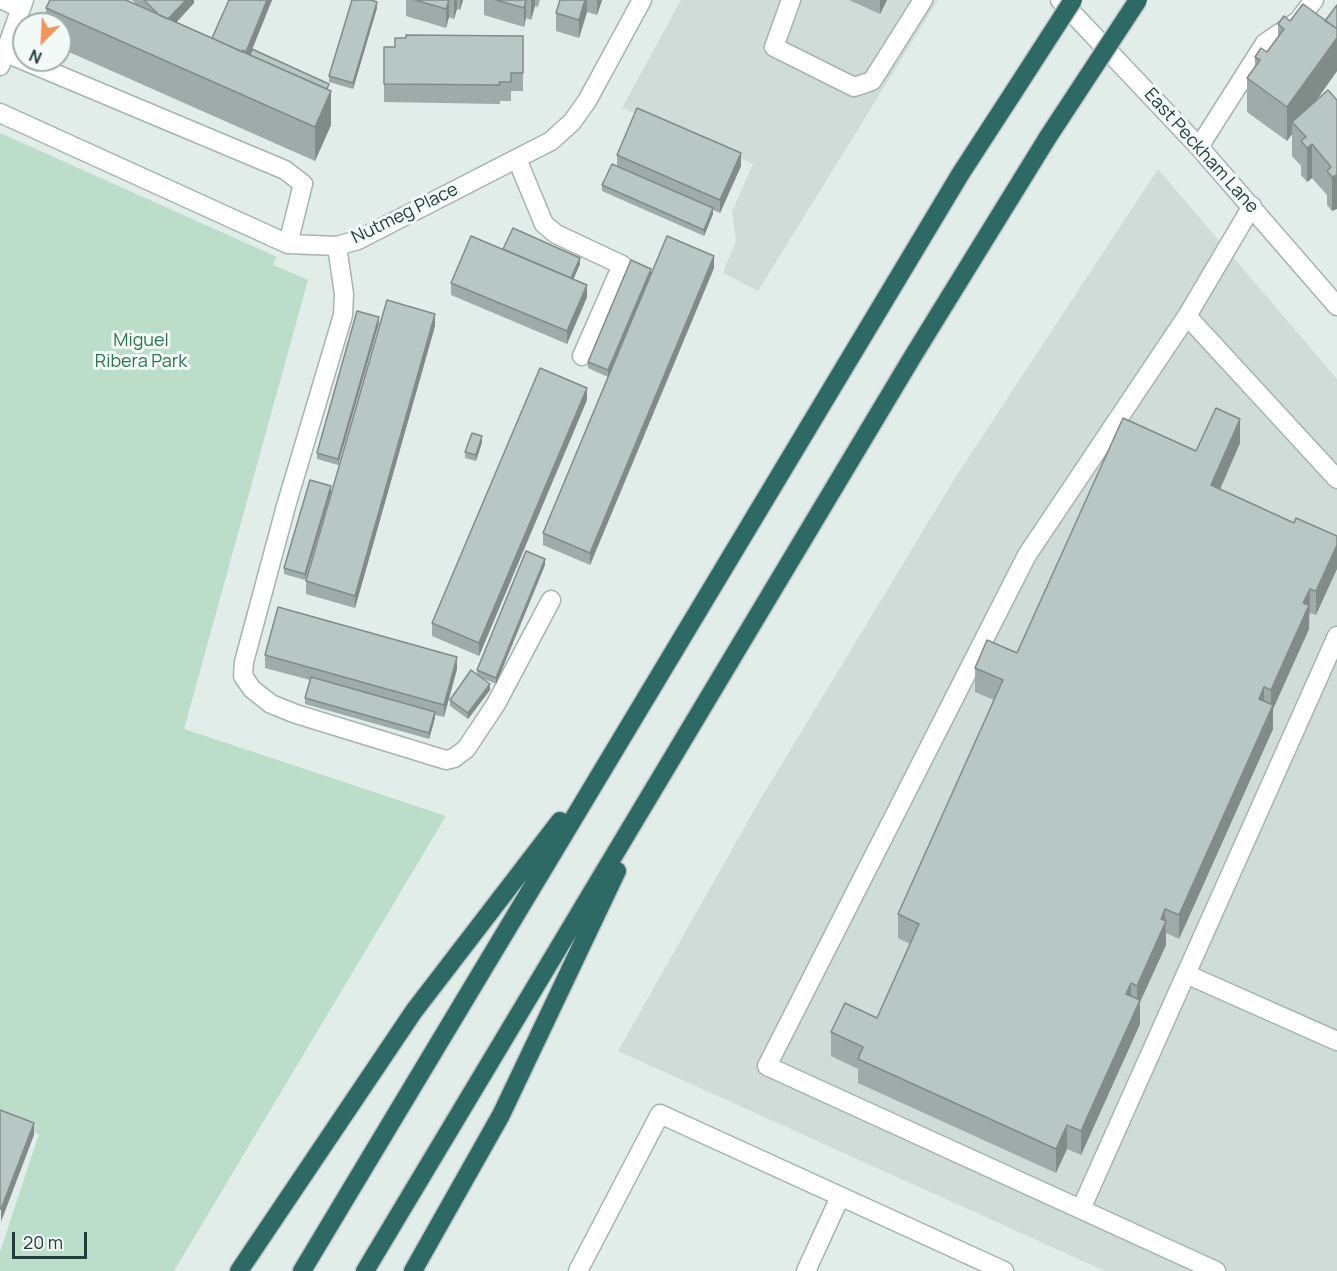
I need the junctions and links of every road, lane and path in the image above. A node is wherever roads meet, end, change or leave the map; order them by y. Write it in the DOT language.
graph roads {
  1 [pos="3,0"];
  2 [pos="642,0"];
  3 [pos="791,0"];
  4 [pos="923,0"];
  5 [pos="1060,0"];
  6 [pos="1073,0"];
  7 [pos="1138,0"];
  8 [pos="1314,0"];
  9 [pos="22,4"];
  10 [pos="3,60"];
  11 [pos="0,113"];
  12 [pos="1199,147"];
  13 [pos="517,159"];
  14 [pos="1252,206"];
  15 [pos="288,244"];
  16 [pos="337,246"];
  17 [pos="1337,306"];
  18 [pos="1187,316"];
  19 [pos="582,356"];
  20 [pos="1337,479"];
  21 [pos="551,600"];
  22 [pos="1337,636"];
  23 [pos="614,751"];
  24 [pos="663,774"];
  25 [pos="1186,974"];
  26 [pos="1337,1041"];
  27 [pos="840,1197"];
  28 [pos="1082,1209"];
  29 [pos="239,1271"];
  30 [pos="302,1271"];
  31 [pos="365,1271"];
  32 [pos="412,1271"];
  33 [pos="578,1271"];
  34 [pos="806,1271"];
  35 [pos="1004,1271"];
  36 [pos="1216,1271"];
  1 -- 9 [label="street"];
  2 -- 13 [label="street, Nutmeg Place"];
  3 -- 4 [label="street"];
  5 -- 12 [label="street, East Peckham Lane"];
  6 -- 23 [label="highway, bridge"];
  7 -- 24 [label="highway, bridge"];
  8 -- 12 [label="street"];
  9 -- 10 [label="street"];
  10 -- 15 [label="street"];
  11 -- 15 [label="street, Nutmeg Place"];
  12 -- 14 [label="street, East Peckham Lane"];
  13 -- 16 [label="street, Nutmeg Place"];
  13 -- 19 [label="street"];
  14 -- 17 [label="street, East Peckham Lane"];
  14 -- 18 [label="street"];
  15 -- 16 [label="street, Nutmeg Place"];
  16 -- 21 [label="street"];
  18 -- 20 [label="street"];
  18 -- 28 [label="street"];
  22 -- 25 [label="street"];
  23 -- 29 [label="highway"];
  23 -- 30 [label="highway"];
  24 -- 31 [label="highway"];
  24 -- 32 [label="highway"];
  25 -- 26 [label="street"];
  25 -- 28 [label="street"];
  27 -- 33 [label="street"];
  27 -- 34 [label="street"];
  27 -- 35 [label="street"];
  28 -- 36 [label="street"];
}
